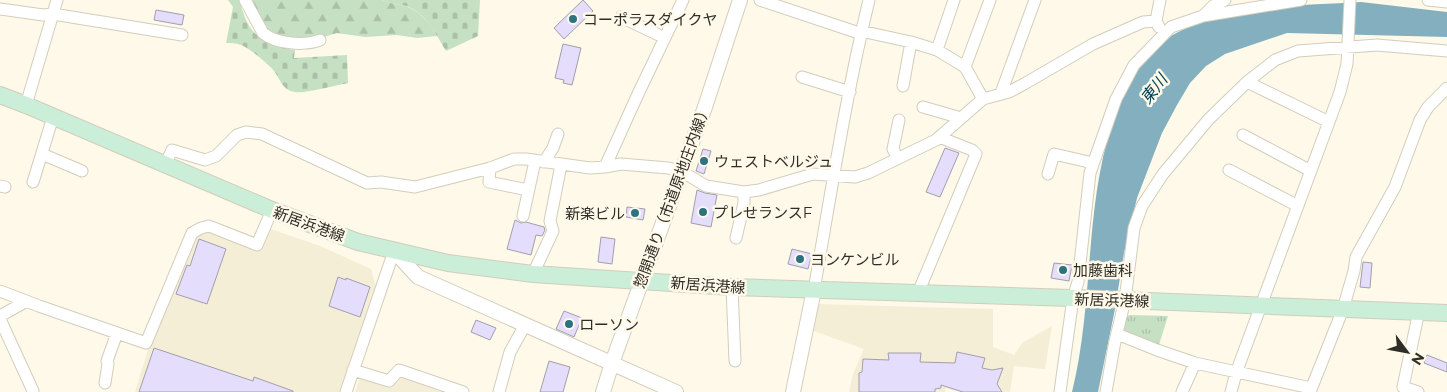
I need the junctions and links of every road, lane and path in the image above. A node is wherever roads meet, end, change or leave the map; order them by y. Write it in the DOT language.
graph roads {
  1 [pos="57,0"];
  2 [pos="244,0"];
  3 [pos="683,0"];
  4 [pos="740,0"];
  5 [pos="760,0"];
  6 [pos="869,0"];
  7 [pos="954,0"];
  8 [pos="990,0"];
  9 [pos="1035,0"];
  10 [pos="1160,0"];
  11 [pos="1225,0"];
  12 [pos="1301,0"];
  13 [pos="1350,0"];
  14 [pos="1428,0"];
  15 [pos="1447,2"];
  16 [pos="0,9"];
  17 [pos="53,14"];
  18 [pos="1203,16"];
  19 [pos="621,17"];
  20 [pos="1156,21"];
  21 [pos="861,31"];
  22 [pos="182,34"];
  23 [pos="1163,34"];
  24 [pos="665,38"];
  25 [pos="320,40"];
  26 [pos="911,42"];
  27 [pos="1348,47"];
  28 [pos="937,50"];
  29 [pos="1447,51"];
  30 [pos="965,67"];
  31 [pos="802,77"];
  32 [pos="1247,82"];
  33 [pos="903,86"];
  34 [pos="1447,88"];
  35 [pos="850,92"];
  36 [pos="1001,93"];
  37 [pos="0,95"];
  38 [pos="983,99"];
  39 [pos="26,104"];
  40 [pos="923,107"];
  41 [pos="53,117"];
  42 [pos="961,118"];
  43 [pos="899,120"];
  44 [pos="1329,122"];
  45 [pos="558,134"];
  46 [pos="1243,135"];
  47 [pos="940,137"];
  48 [pos="42,154"];
  49 [pos="898,157"];
  50 [pos="539,161"];
  51 [pos="1093,164"];
  52 [pos="165,165"];
  53 [pos="561,165"];
  54 [pos="490,168"];
  55 [pos="605,168"];
  56 [pos="1229,170"];
  57 [pos="82,171"];
  58 [pos="681,171"];
  59 [pos="1311,171"];
  60 [pos="1048,174"];
  61 [pos="834,176"];
  62 [pos="33,182"];
  63 [pos="528,190"];
  64 [pos="744,192"];
  65 [pos="1298,206"];
  66 [pos="272,210"];
  67 [pos="523,216"];
  68 [pos="736,238"];
  69 [pos="394,251"];
  70 [pos="534,274"];
  71 [pos="642,280"];
  72 [pos="732,287"];
  73 [pos="814,290"];
  74 [pos="0,291"];
  75 [pos="918,293"];
  76 [pos="1075,298"];
  77 [pos="1125,300"];
  78 [pos="25,302"];
  79 [pos="1262,307"];
  80 [pos="1343,309"];
  81 [pos="1418,312"];
  82 [pos="1447,313"];
  83 [pos="0,317"];
  84 [pos="525,325"];
  85 [pos="117,333"];
  86 [pos="1117,334"];
  87 [pos="736,360"];
  88 [pos="612,363"];
  89 [pos="1196,363"];
  90 [pos="354,370"];
  91 [pos="1236,373"];
  92 [pos="105,383"];
  93 [pos="1311,390"];
  94 [pos="33,391"];
  95 [pos="1186,391"];
  96 [pos="346,392"];
  97 [pos="463,392"];
  98 [pos="499,392"];
  99 [pos="603,392"];
  100 [pos="676,392"];
  101 [pos="794,392"];
  102 [pos="1060,392"];
  103 [pos="1106,392"];
  104 [pos="1231,392"];
  105 [pos="1418,392"];
  1 -- 17 [label="street"];
  2 -- 25 [label="street"];
  3 -- 24 [label="street"];
  4 -- 58 [label="street, 惣開通り（市道原地庄内線）"];
  5 -- 21 [label="street"];
  6 -- 21 [label="street"];
  7 -- 28 [label="street"];
  8 -- 30 [label="street"];
  9 -- 36 [label="street"];
  10 -- 20 [label="street"];
  11 -- 18 [label="street"];
  12 -- 18 [label="street"];
  13 -- 27 [label="street"];
  14 -- 15 [label="street"];
  16 -- 17 [label="street"];
  17 -- 22 [label="street"];
  17 -- 39 [label="street"];
  18 -- 23 [label="street"];
  19 -- 24 [label="street"];
  20 -- 23 [label="street"];
  20 -- 36 [label="street"];
  21 -- 26 [label="street"];
  21 -- 35 [label="street"];
  23 -- 51 [label="street"];
  24 -- 55 [label="street"];
  26 -- 28 [label="street"];
  26 -- 33 [label="street"];
  27 -- 29 [label="street"];
  27 -- 32 [label="street"];
  27 -- 44 [label="street"];
  28 -- 30 [label="street"];
  30 -- 38 [label="street"];
  31 -- 35 [label="street"];
  32 -- 44 [label="street"];
  32 -- 77 [label="street"];
  34 -- 80 [label="street"];
  35 -- 61 [label="street"];
  36 -- 38 [label="street"];
  37 -- 39 [label="main road, 新居浜港線"];
  38 -- 42 [label="street"];
  39 -- 41 [label="main road, 新居浜港線"];
  40 -- 42 [label="street"];
  41 -- 48 [label="street"];
  41 -- 52 [label="main road, 新居浜港線"];
  42 -- 47 [label="street"];
  43 -- 49 [label="street"];
  44 -- 59 [label="street"];
  45 -- 50 [label="street"];
  46 -- 59 [label="street"];
  47 -- 49 [label="street"];
  47 -- 75 [label="street"];
  48 -- 57 [label="street"];
  48 -- 62 [label="street"];
  49 -- 61 [label="street"];
  50 -- 53 [label="street"];
  50 -- 54 [label="street"];
  50 -- 63 [label="street"];
  51 -- 60 [label="street"];
  51 -- 76 [label="street"];
  52 -- 54 [label="street"];
  52 -- 66 [label="main road, 新居浜港線"];
  53 -- 55 [label="street"];
  53 -- 70 [label="street"];
  54 -- 63 [label="street"];
  55 -- 58 [label="street"];
  56 -- 65 [label="street"];
  58 -- 64 [label="street"];
  58 -- 71 [label="street, 惣開通り（市道原地庄内線）"];
  59 -- 65 [label="street"];
  61 -- 64 [label="street"];
  61 -- 73 [label="street"];
  63 -- 67 [label="street"];
  64 -- 68 [label="street"];
  65 -- 79 [label="street"];
  66 -- 69 [label="main road, 新居浜港線"];
  66 -- 85 [label="street"];
  69 -- 70 [label="main road, 新居浜港線"];
  69 -- 84 [label="street"];
  69 -- 90 [label="street"];
  70 -- 71 [label="main road, 新居浜港線"];
  71 -- 72 [label="main road, 新居浜港線"];
  71 -- 88 [label="street, 惣開通り（市道原地庄内線）"];
  72 -- 73 [label="main road, 新居浜港線"];
  72 -- 87 [label="street"];
  73 -- 75 [label="main road, 新居浜港線"];
  73 -- 101 [label="street"];
  74 -- 78 [label="street"];
  75 -- 76 [label="main road, 新居浜港線"];
  76 -- 77 [label="main road, 新居浜港線"];
  76 -- 102 [label="street"];
  77 -- 79 [label="main road, 新居浜港線"];
  77 -- 86 [label="street"];
  78 -- 83 [label="street"];
  78 -- 85 [label="street"];
  79 -- 80 [label="main road, 新居浜港線"];
  79 -- 91 [label="street"];
  80 -- 81 [label="main road, 新居浜港線"];
  80 -- 93 [label="street"];
  81 -- 82 [label="main road, 新居浜港線"];
  81 -- 105 [label="street"];
  83 -- 94 [label="street"];
  84 -- 88 [label="street"];
  84 -- 98 [label="street"];
  85 -- 92 [label="street"];
  86 -- 89 [label="street"];
  86 -- 103 [label="street"];
  88 -- 99 [label="street, 惣開通り（市道原地庄内線）"];
  88 -- 100 [label="street"];
  89 -- 91 [label="street"];
  89 -- 95 [label="street"];
  90 -- 96 [label="street"];
  90 -- 97 [label="street"];
  91 -- 93 [label="street"];
  91 -- 104 [label="street"];
}
